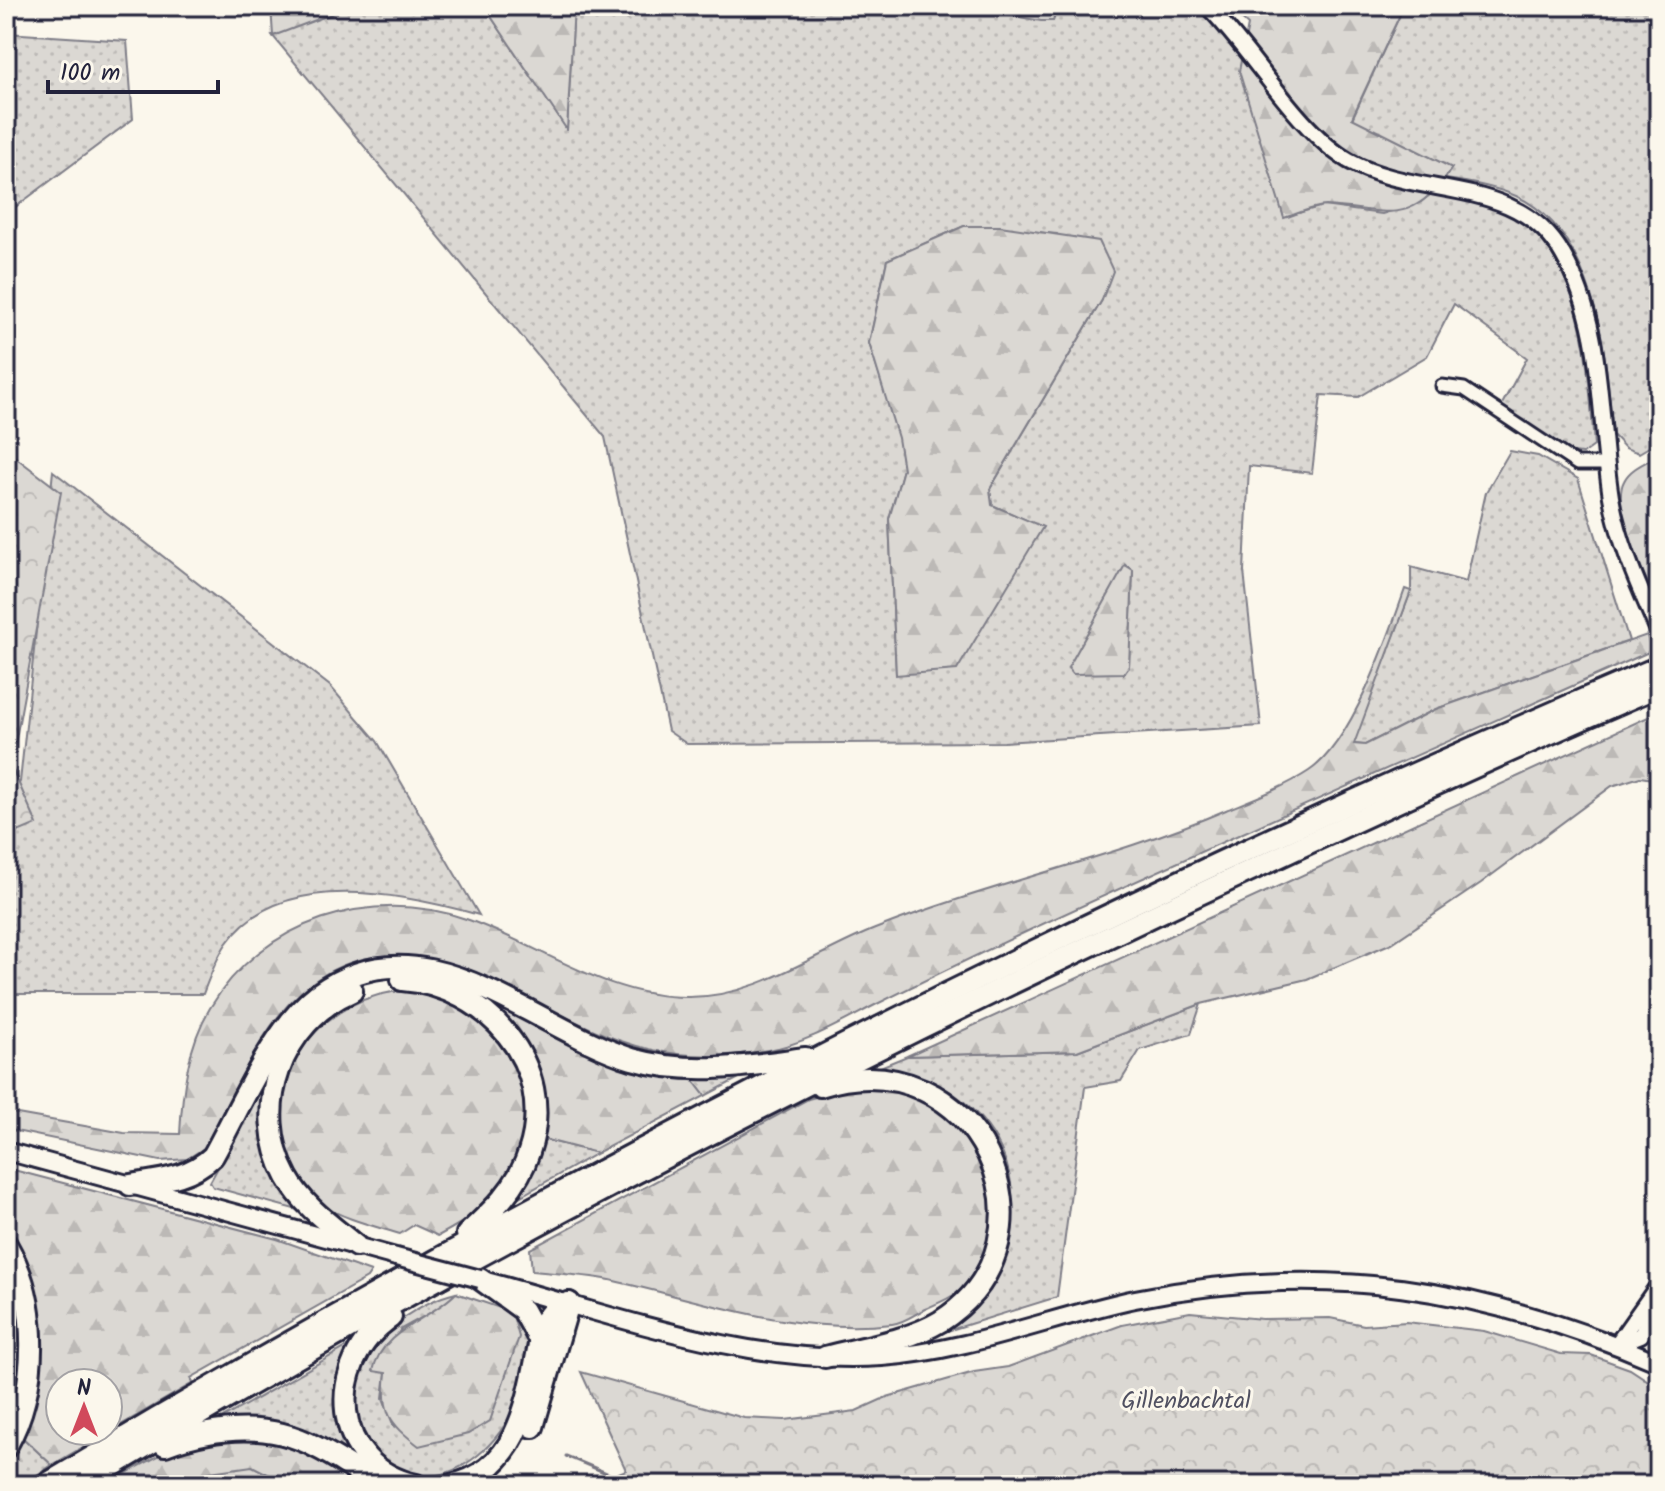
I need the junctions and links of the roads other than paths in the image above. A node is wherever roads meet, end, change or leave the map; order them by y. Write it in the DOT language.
graph roads {
  1 [pos="1207,6"];
  2 [pos="1442,386"];
  3 [pos="1606,464"];
  4 [pos="1659,633"];
  5 [pos="1659,667"];
  6 [pos="1659,686"];
  7 [pos="822,1055"];
  8 [pos="778,1099"];
  9 [pos="6,1151"];
  10 [pos="130,1185"];
  11 [pos="6,1244"];
  12 [pos="356,1246"];
  13 [pos="443,1255"];
  14 [pos="477,1270"];
  15 [pos="1659,1284"];
  16 [pos="1659,1299"];
  17 [pos="569,1303"];
  18 [pos="1515,1309"];
  19 [pos="540,1341"];
  20 [pos="1616,1345"];
  21 [pos="825,1357"];
  22 [pos="1659,1363"];
  23 [pos="1659,1371"];
  24 [pos="6,1447"];
  25 [pos="120,1462"];
  26 [pos="45,1485"];
  27 [pos="81,1485"];
  28 [pos="381,1485"];
  29 [pos="416,1485"];
  30 [pos="451,1485"];
  31 [pos="487,1485"];
  1 -- 3 [label="main road"];
  2 -- 3 [label="street"];
  3 -- 4 [label="main road"];
  5 -- 7 [label="highway"];
  6 -- 8 [label="highway"];
  7 -- 10 [label="highway"];
  7 -- 13 [label="highway"];
  8 -- 14 [label="highway"];
  8 -- 21 [label="highway"];
  9 -- 10 [label="main road"];
  10 -- 12 [label="main road"];
  11 -- 24 [label="highway"];
  12 -- 13 [label="highway"];
  12 -- 14 [label="main road, bridge"];
  13 -- 26 [label="highway"];
  14 -- 17 [label="main road"];
  14 -- 19 [label="highway"];
  14 -- 25 [label="highway"];
  14 -- 29 [label="highway"];
  15 -- 20 [label="main road"];
  16 -- 20 [label="main road"];
  17 -- 19 [label="highway"];
  17 -- 21 [label="main road"];
  17 -- 31 [label="highway"];
  18 -- 20 [label="main road"];
  18 -- 21 [label="main road"];
  18 -- 23 [label="main road"];
  19 -- 30 [label="highway"];
  20 -- 22 [label="main road"];
  25 -- 27 [label="highway"];
  25 -- 28 [label="highway"];
}
